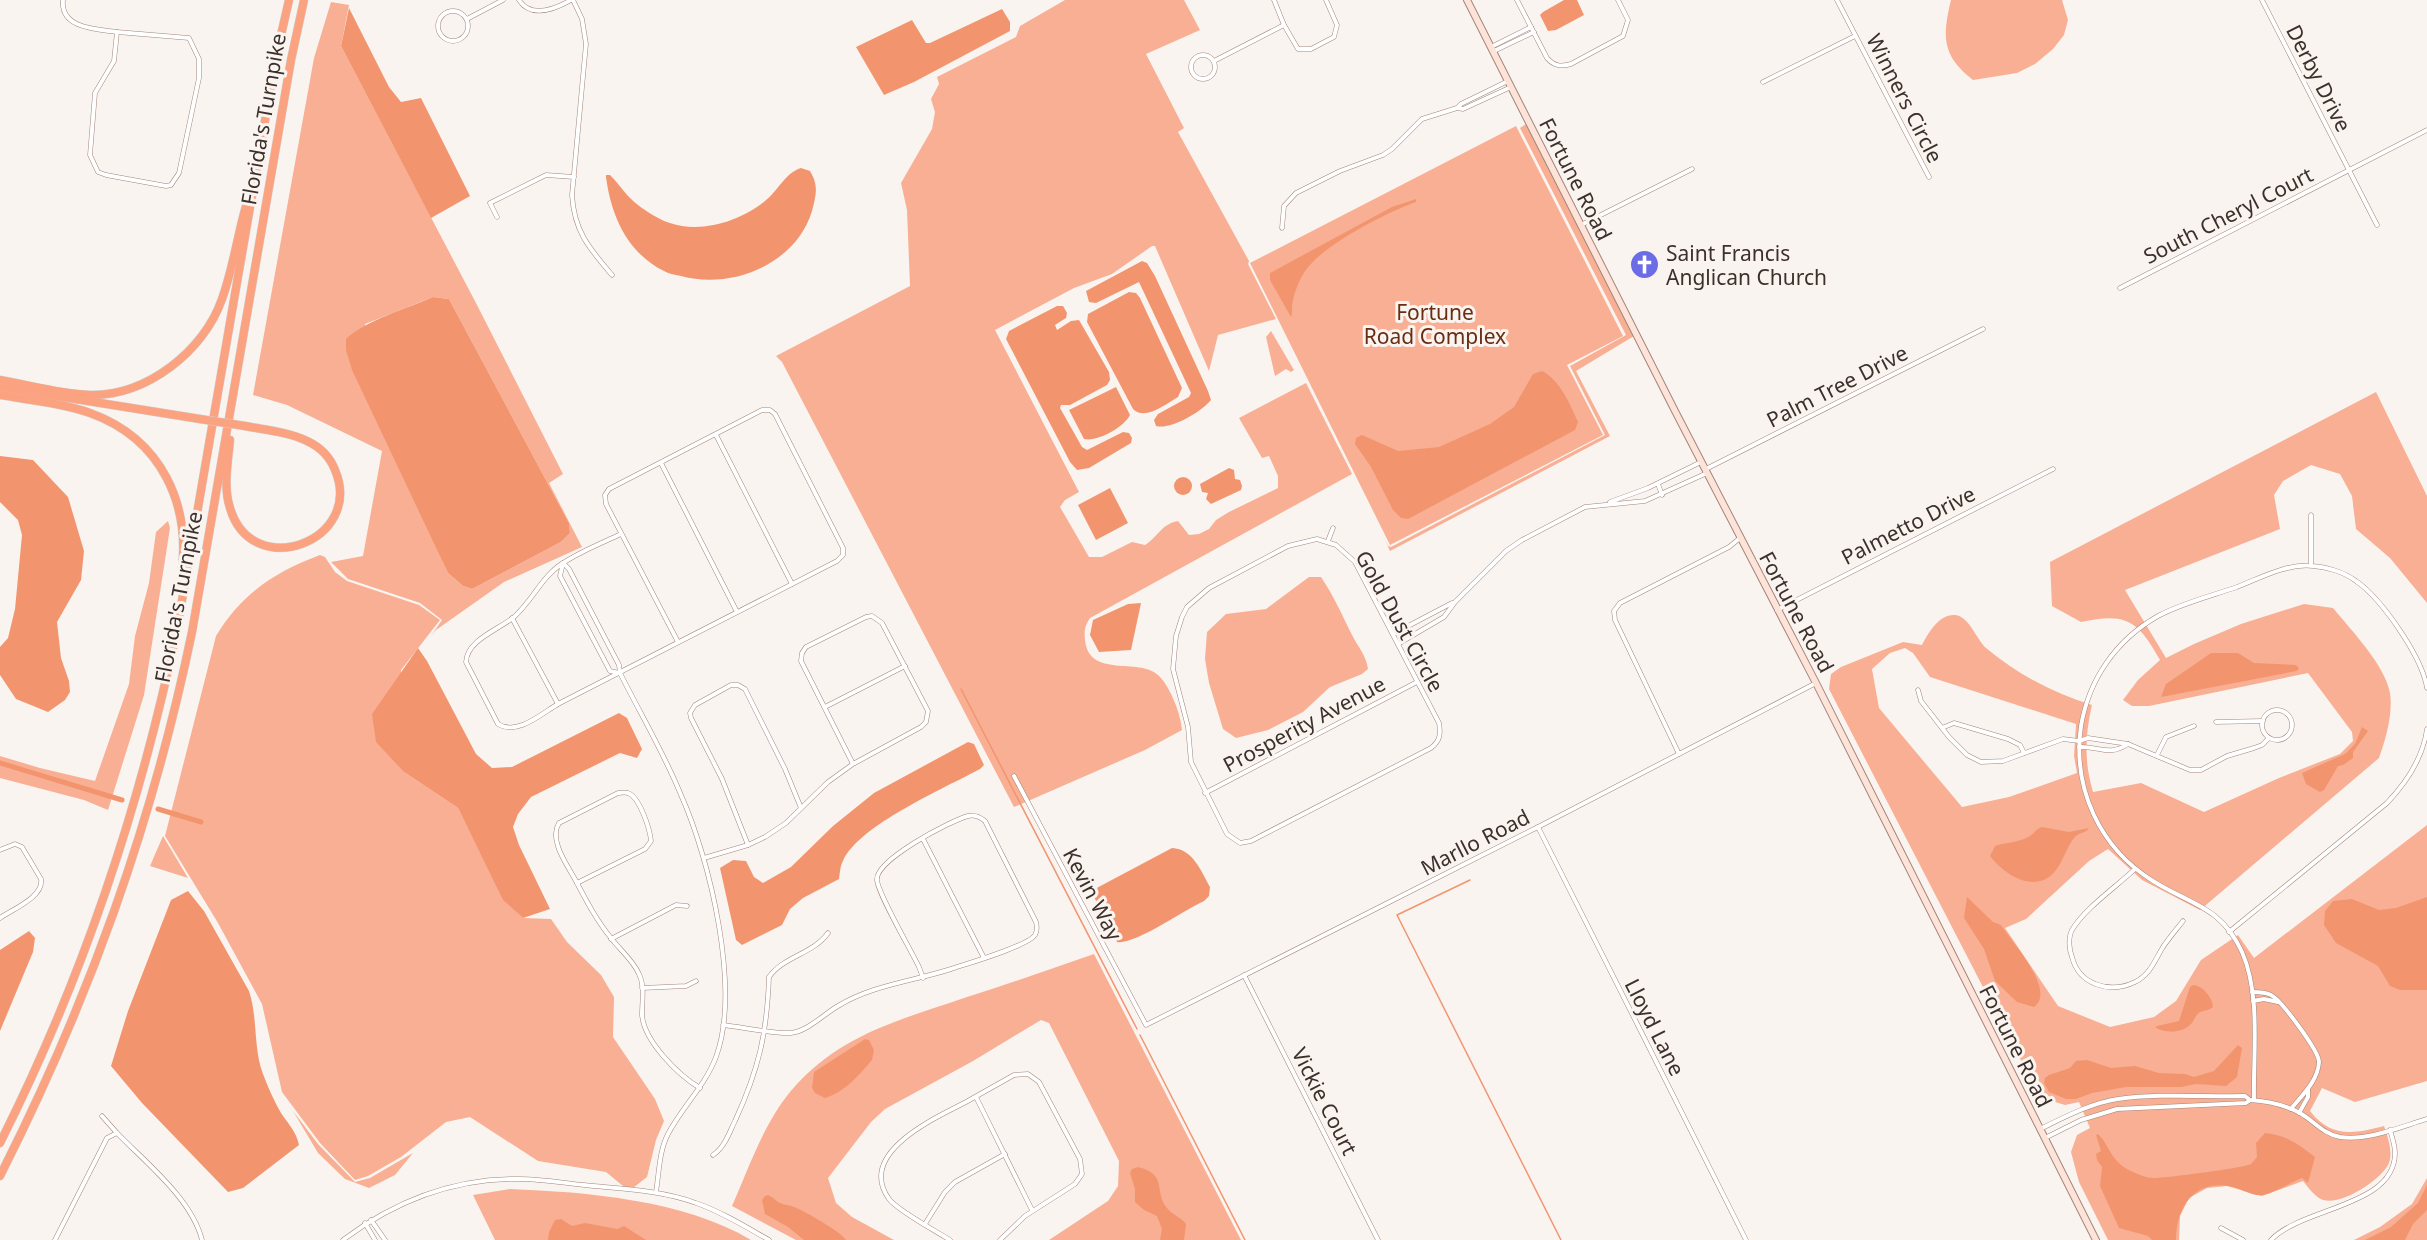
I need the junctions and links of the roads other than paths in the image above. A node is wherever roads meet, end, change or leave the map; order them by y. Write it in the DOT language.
graph roads {
  1 [pos="63,0"];
  2 [pos="289,0"];
  3 [pos="304,0"];
  4 [pos="503,0"];
  5 [pos="519,0"];
  6 [pos="572,0"];
  7 [pos="1274,0"];
  8 [pos="1334,0"];
  9 [pos="1467,0"];
  10 [pos="1517,0"];
  11 [pos="1618,0"];
  12 [pos="1837,0"];
  13 [pos="2262,0"];
  14 [pos="1327,2"];
  15 [pos="467,19"];
  16 [pos="1284,25"];
  17 [pos="1531,27"];
  18 [pos="117,32"];
  19 [pos="1534,32"];
  20 [pos="1856,36"];
  21 [pos="1492,49"];
  22 [pos="1214,61"];
  23 [pos="1763,82"];
  24 [pos="1509,84"];
  25 [pos="1458,108"];
  26 [pos="2427,130"];
  27 [pos="257,164"];
  28 [pos="1692,169"];
  29 [pos="2349,170"];
  30 [pos="574,177"];
  31 [pos="1929,177"];
  32 [pos="497,217"];
  33 [pos="1581,225"];
  34 [pos="2377,225"];
  35 [pos="1282,228"];
  36 [pos="612,275"];
  37 [pos="2120,288"];
  38 [pos="1983,329"];
  39 [pos="0,380"];
  40 [pos="235,386"];
  41 [pos="0,387"];
  42 [pos="0,395"];
  43 [pos="716,435"];
  44 [pos="1701,462"];
  45 [pos="661,463"];
  46 [pos="2053,469"];
  47 [pos="1706,472"];
  48 [pos="1658,484"];
  49 [pos="1662,495"];
  50 [pos="1603,504"];
  51 [pos="2311,514"];
  52 [pos="1333,528"];
  53 [pos="621,534"];
  54 [pos="1740,538"];
  55 [pos="1328,542"];
  56 [pos="563,563"];
  57 [pos="2311,565"];
  58 [pos="792,584"];
  59 [pos="1455,602"];
  60 [pos="1777,610"];
  61 [pos="737,612"];
  62 [pos="593,615"];
  63 [pos="512,618"];
  64 [pos="583,620"];
  65 [pos="1393,634"];
  66 [pos="678,642"];
  67 [pos="1398,644"];
  68 [pos="905,666"];
  69 [pos="620,673"];
  70 [pos="1417,682"];
  71 [pos="1816,683"];
  72 [pos="166,685"];
  73 [pos="2427,688"];
  74 [pos="1918,690"];
  75 [pos="558,704"];
  76 [pos="825,707"];
  77 [pos="2263,721"];
  78 [pos="2216,722"];
  79 [pos="2194,726"];
  80 [pos="1942,728"];
  81 [pos="2427,729"];
  82 [pos="2269,738"];
  83 [pos="2079,741"];
  84 [pos="2128,744"];
  85 [pos="2079,747"];
  86 [pos="2024,753"];
  87 [pos="1679,754"];
  88 [pos="2157,755"];
  89 [pos="853,764"];
  90 [pos="1014,776"];
  91 [pos="1205,793"];
  92 [pos="801,808"];
  93 [pos="1538,827"];
  94 [pos="922,839"];
  95 [pos="748,845"];
  96 [pos="0,850"];
  97 [pos="704,858"];
  98 [pos="2135,868"];
  99 [pos="577,883"];
  100 [pos="687,906"];
  101 [pos="0,918"];
  102 [pos="2183,921"];
  103 [pos="2229,932"];
  104 [pos="828,933"];
  105 [pos="611,939"];
  106 [pos="985,958"];
  107 [pos="1244,975"];
  108 [pos="923,978"];
  109 [pos="696,981"];
  110 [pos="642,988"];
  111 [pos="2253,993"];
  112 [pos="2253,1001"];
  113 [pos="2278,1002"];
  114 [pos="723,1024"];
  115 [pos="1146,1025"];
  116 [pos="765,1029"];
  117 [pos="700,1088"];
  118 [pos="2308,1089"];
  119 [pos="976,1097"];
  120 [pos="2168,1097"];
  121 [pos="2252,1100"];
  122 [pos="2168,1106"];
  123 [pos="2291,1109"];
  124 [pos="2075,1113"];
  125 [pos="2299,1113"];
  126 [pos="102,1116"];
  127 [pos="2427,1119"];
  128 [pos="2079,1121"];
  129 [pos="2040,1129"];
  130 [pos="2390,1130"];
  131 [pos="117,1133"];
  132 [pos="2044,1138"];
  133 [pos="0,1143"];
  134 [pos="1005,1154"];
  135 [pos="713,1155"];
  136 [pos="0,1176"];
  137 [pos="656,1192"];
  138 [pos="1032,1210"];
  139 [pos="371,1220"];
  140 [pos="365,1223"];
  141 [pos="925,1224"];
  142 [pos="2221,1228"];
  143 [pos="55,1240"];
  144 [pos="202,1240"];
  145 [pos="343,1240"];
  146 [pos="375,1240"];
  147 [pos="385,1240"];
  148 [pos="769,1240"];
  149 [pos="950,1240"];
  150 [pos="1000,1240"];
  151 [pos="1378,1240"];
  152 [pos="1746,1240"];
  153 [pos="2096,1240"];
  154 [pos="2243,1240"];
  155 [pos="2271,1240"];
  1 -- 18 [label="street"];
  2 -- 27 [label="highway, Florida's Turnpike"];
  3 -- 40 [label="highway, Florida's Turnpike"];
  4 -- 15 [label="street"];
  5 -- 6 [label="street"];
  6 -- 30 [label="street"];
  7 -- 16 [label="street"];
  8 -- 14 [label="street"];
  9 -- 21 [label="street, Fortune Road"];
  10 -- 17 [label="street"];
  11 -- 19 [label="street"];
  12 -- 20 [label="street, Winners Circle"];
  13 -- 29 [label="street, Derby Drive"];
  14 -- 16 [label="street"];
  15 -- 15 [label="street"];
  16 -- 22 [label="street"];
  17 -- 19 [label="street"];
  17 -- 21 [label="street"];
  18 -- 18 [label="street"];
  19 -- 21 [label="street"];
  20 -- 23 [label="street"];
  20 -- 31 [label="street, Winners Circle"];
  21 -- 24 [label="street, Fortune Road"];
  22 -- 22 [label="street"];
  24 -- 25 [label="street"];
  24 -- 25 [label="street"];
  24 -- 33 [label="street, Fortune Road"];
  25 -- 35 [label="street"];
  26 -- 29 [label="street, South Cheryl Court"];
  27 -- 39 [label="highway"];
  27 -- 72 [label="highway, Florida's Turnpike"];
  28 -- 33 [label="street"];
  29 -- 34 [label="street, Derby Drive"];
  29 -- 37 [label="street, South Cheryl Court"];
  30 -- 32 [label="street"];
  30 -- 36 [label="street"];
  33 -- 44 [label="street, Fortune Road"];
  38 -- 47 [label="street, Palm Tree Drive"];
  40 -- 41 [label="highway, bridge"];
  40 -- 136 [label="highway, Florida's Turnpike"];
  42 -- 72 [label="highway"];
  43 -- 45 [label="street"];
  43 -- 58 [label="street"];
  43 -- 58 [label="street"];
  44 -- 47 [label="street, Fortune Road"];
  44 -- 48 [label="street"];
  45 -- 53 [label="street"];
  45 -- 61 [label="street"];
  46 -- 60 [label="street, Palmetto Drive"];
  47 -- 49 [label="street, Palm Tree Drive"];
  47 -- 54 [label="street, Fortune Road"];
  48 -- 49 [label="street"];
  48 -- 50 [label="street"];
  49 -- 50 [label="street, Palm Tree Drive"];
  50 -- 59 [label="street"];
  51 -- 57 [label="street"];
  52 -- 55 [label="street"];
  53 -- 56 [label="street"];
  53 -- 66 [label="street"];
  54 -- 60 [label="street, Fortune Road"];
  54 -- 87 [label="street"];
  55 -- 65 [label="street, Gold Dust Circle"];
  55 -- 91 [label="street, Gold Dust Circle"];
  56 -- 62 [label="street"];
  56 -- 63 [label="street"];
  56 -- 64 [label="street"];
  57 -- 73 [label="street"];
  57 -- 83 [label="street"];
  58 -- 61 [label="street"];
  59 -- 65 [label="street"];
  59 -- 67 [label="street"];
  60 -- 71 [label="street, Fortune Road"];
  61 -- 66 [label="street"];
  62 -- 64 [label="street"];
  62 -- 69 [label="street"];
  63 -- 75 [label="street"];
  63 -- 75 [label="street"];
  64 -- 69 [label="street"];
  65 -- 67 [label="street, Gold Dust Circle"];
  66 -- 69 [label="street"];
  67 -- 70 [label="street, Gold Dust Circle"];
  68 -- 76 [label="street"];
  68 -- 76 [label="street"];
  68 -- 89 [label="street"];
  69 -- 75 [label="street"];
  69 -- 97 [label="street"];
  70 -- 91 [label="street, Prosperity Avenue"];
  70 -- 91 [label="street, Gold Dust Circle"];
  71 -- 87 [label="street, Marllo Road"];
  71 -- 129 [label="street, Fortune Road"];
  72 -- 133 [label="highway, Florida's Turnpike"];
  74 -- 80 [label="street"];
  76 -- 89 [label="street"];
  77 -- 78 [label="street"];
  77 -- 82 [label="street"];
  77 -- 82 [label="street"];
  79 -- 88 [label="street"];
  80 -- 86 [label="street"];
  80 -- 86 [label="street"];
  81 -- 103 [label="street"];
  82 -- 88 [label="street"];
  83 -- 84 [label="street"];
  83 -- 85 [label="street"];
  83 -- 86 [label="street"];
  84 -- 85 [label="street"];
  84 -- 88 [label="street"];
  85 -- 98 [label="street"];
  87 -- 93 [label="street, Marllo Road"];
  89 -- 92 [label="street"];
  90 -- 115 [label="street, Kevin Way"];
  92 -- 95 [label="street"];
  92 -- 95 [label="street"];
  93 -- 107 [label="street, Marllo Road"];
  93 -- 152 [label="street, Lloyd Lane"];
  94 -- 106 [label="street"];
  94 -- 106 [label="street"];
  94 -- 108 [label="street"];
  95 -- 97 [label="street"];
  96 -- 101 [label="street"];
  97 -- 114 [label="street"];
  98 -- 102 [label="street"];
  98 -- 103 [label="street"];
  99 -- 99 [label="street"];
  99 -- 105 [label="street"];
  100 -- 105 [label="street"];
  103 -- 111 [label="street"];
  104 -- 116 [label="street"];
  105 -- 110 [label="street"];
  106 -- 108 [label="street"];
  107 -- 115 [label="street, Marllo Road"];
  107 -- 151 [label="street, Vickie Court"];
  108 -- 116 [label="street"];
  109 -- 110 [label="street"];
  110 -- 117 [label="street"];
  111 -- 112 [label="street"];
  111 -- 113 [label="street"];
  112 -- 113 [label="street"];
  112 -- 121 [label="street"];
  113 -- 118 [label="street"];
  114 -- 116 [label="street"];
  114 -- 117 [label="street"];
  116 -- 135 [label="street"];
  117 -- 137 [label="street"];
  118 -- 123 [label="street"];
  118 -- 125 [label="street"];
  119 -- 134 [label="street"];
  119 -- 138 [label="street"];
  119 -- 141 [label="street"];
  120 -- 121 [label="street"];
  120 -- 122 [label="street"];
  120 -- 124 [label="street"];
  121 -- 122 [label="street"];
  121 -- 123 [label="street"];
  122 -- 128 [label="street"];
  123 -- 125 [label="street"];
  124 -- 128 [label="street"];
  124 -- 129 [label="street"];
  125 -- 130 [label="street"];
  126 -- 131 [label="street"];
  127 -- 130 [label="street"];
  128 -- 132 [label="street"];
  129 -- 132 [label="street, Fortune Road"];
  130 -- 155 [label="street"];
  131 -- 143 [label="street"];
  131 -- 144 [label="street"];
  132 -- 153 [label="street, Fortune Road"];
  134 -- 138 [label="street"];
  134 -- 141 [label="street"];
  137 -- 139 [label="street"];
  137 -- 148 [label="street"];
  138 -- 150 [label="street"];
  139 -- 140 [label="street"];
  139 -- 147 [label="street"];
  140 -- 145 [label="street"];
  140 -- 146 [label="street"];
  141 -- 149 [label="street"];
  142 -- 154 [label="street"];
}
